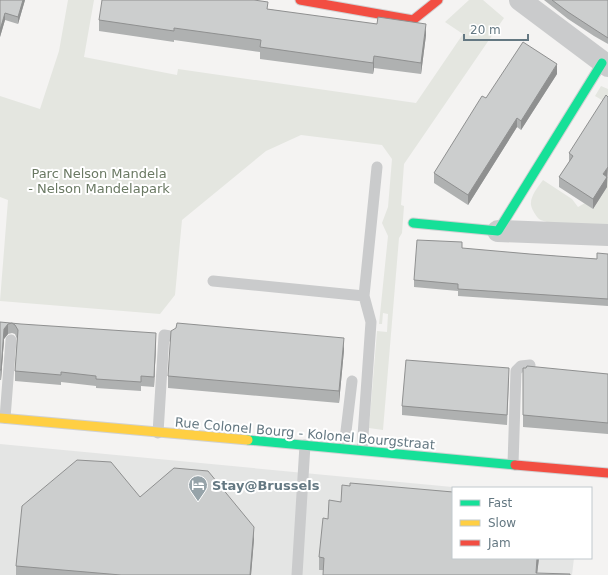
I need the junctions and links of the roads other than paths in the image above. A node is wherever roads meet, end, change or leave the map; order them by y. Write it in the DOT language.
graph roads {
  1 [pos="300,0"];
  2 [pos="438,0"];
  3 [pos="520,0"];
  4 [pos="605,65"];
  5 [pos="377,167"];
  6 [pos="413,223"];
  7 [pos="498,231"];
  8 [pos="608,235"];
  9 [pos="213,281"];
  10 [pos="364,296"];
  11 [pos="170,336"];
  12 [pos="11,340"];
  13 [pos="530,365"];
  14 [pos="352,381"];
  15 [pos="2,418"];
  16 [pos="158,433"];
  17 [pos="305,446"];
  18 [pos="344,448"];
  19 [pos="362,450"];
  20 [pos="513,464"];
  21 [pos="608,473"];
  22 [pos="297,575"];
  1 -- 2 [label="street"];
  3 -- 4 [label="street"];
  4 -- 7 [label="street"];
  5 -- 10 [label="lane"];
  6 -- 7 [label="street"];
  7 -- 8 [label="street"];
  9 -- 10 [label="lane"];
  10 -- 19 [label="lane"];
  11 -- 16 [label="lane"];
  12 -- 15 [label="lane"];
  13 -- 20 [label="lane"];
  14 -- 18 [label="lane"];
  15 -- 16 [label="street, Rue Colonel Bourg - Kolonel Bourgstraat"];
  16 -- 17 [label="street, Rue Colonel Bourg - Kolonel Bourgstraat"];
  17 -- 18 [label="street, Rue Colonel Bourg - Kolonel Bourgstraat"];
  17 -- 22 [label="lane"];
  18 -- 19 [label="street, Rue Colonel Bourg - Kolonel Bourgstraat"];
  19 -- 20 [label="street, Rue Colonel Bourg - Kolonel Bourgstraat"];
  20 -- 21 [label="street, Rue Colonel Bourg - Kolonel Bourgstraat"];
}
